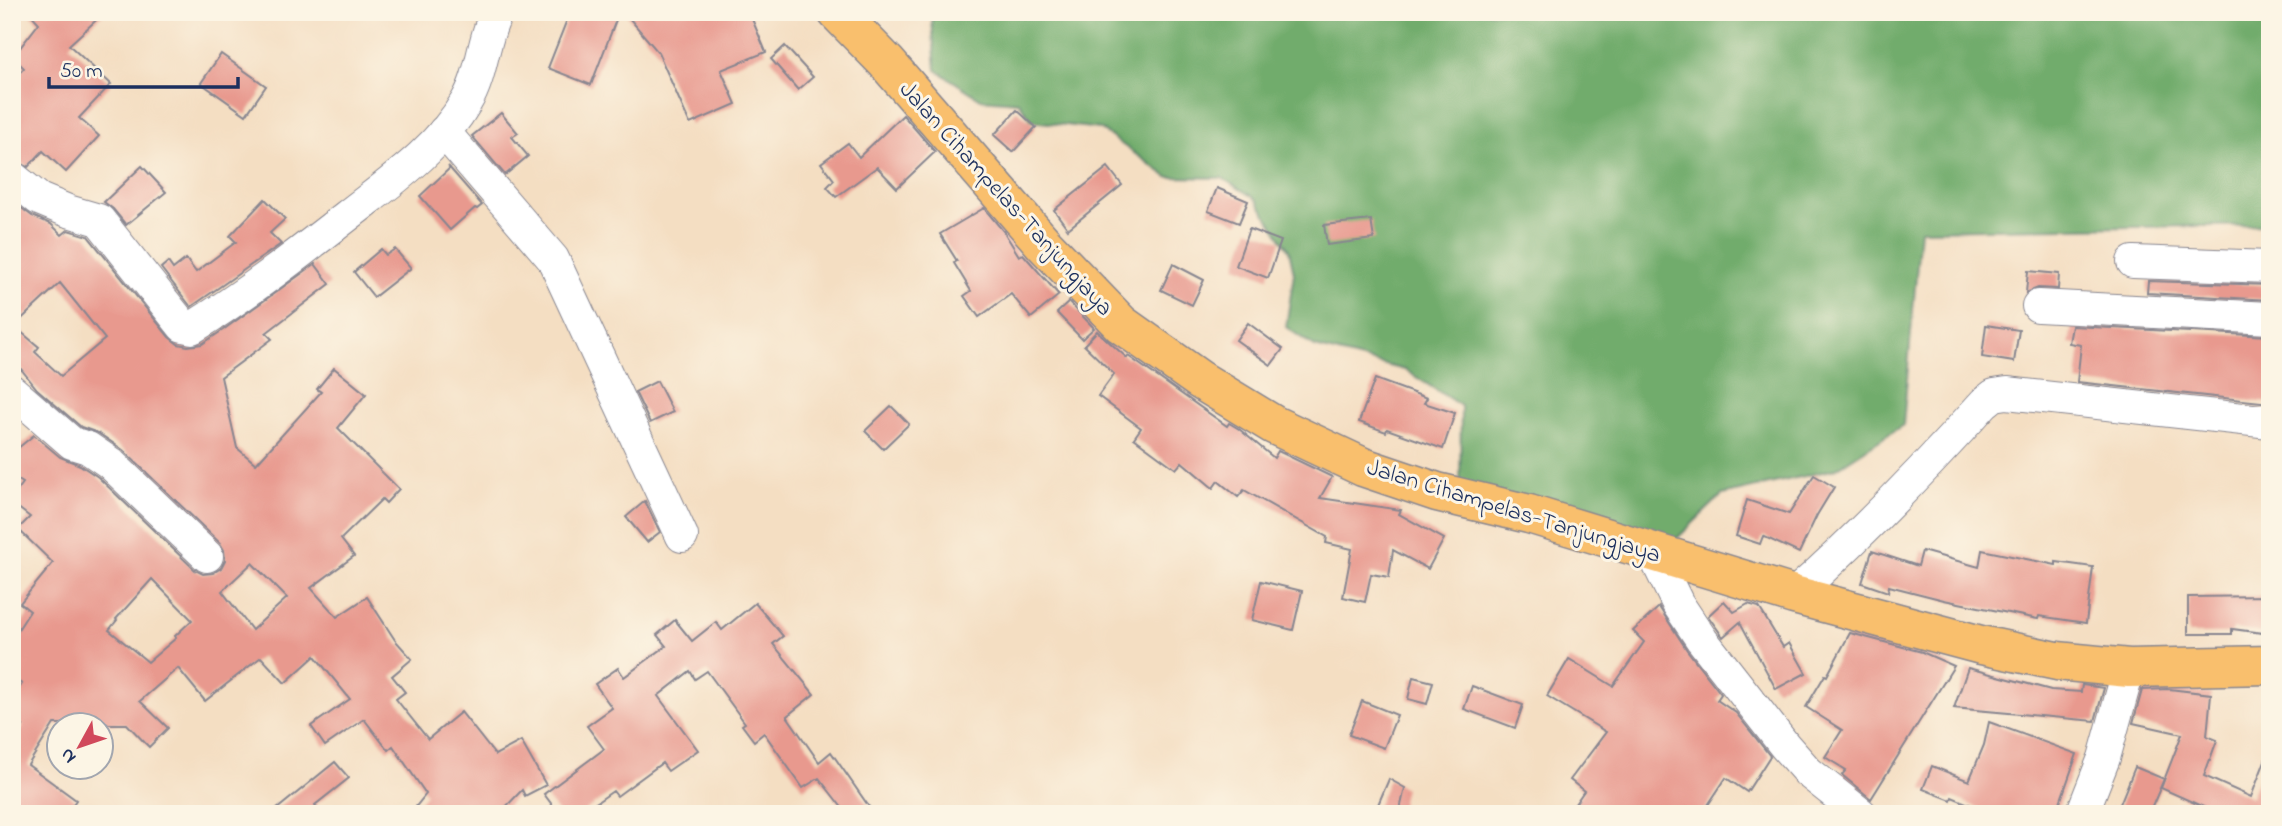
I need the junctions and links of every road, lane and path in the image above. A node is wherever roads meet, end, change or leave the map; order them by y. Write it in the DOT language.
graph roads {
  1 [pos="497,12"];
  2 [pos="837,12"];
  3 [pos="444,132"];
  4 [pos="12,177"];
  5 [pos="2133,262"];
  6 [pos="2270,267"];
  7 [pos="2038,306"];
  8 [pos="2270,318"];
  9 [pos="19,409"];
  10 [pos="2270,422"];
  11 [pos="682,536"];
  12 [pos="1652,551"];
  13 [pos="207,556"];
  14 [pos="1794,595"];
  15 [pos="2270,665"];
  16 [pos="2129,668"];
  17 [pos="1861,814"];
  18 [pos="2082,814"];
  1 -- 3 [label="street"];
  2 -- 12 [label="main road, Jalan Cihampelas-Tanjungjaya"];
  3 -- 4 [label="street"];
  3 -- 11 [label="street"];
  5 -- 6 [label="street"];
  7 -- 8 [label="street"];
  9 -- 13 [label="street"];
  10 -- 14 [label="street"];
  12 -- 14 [label="main road, Jalan Cihampelas-Tanjungjaya"];
  12 -- 17 [label="street"];
  14 -- 16 [label="main road, Jalan Cihampelas-Tanjungjaya"];
  15 -- 16 [label="main road, Jalan Cihampelas-Tanjungjaya"];
  16 -- 18 [label="street"];
}
